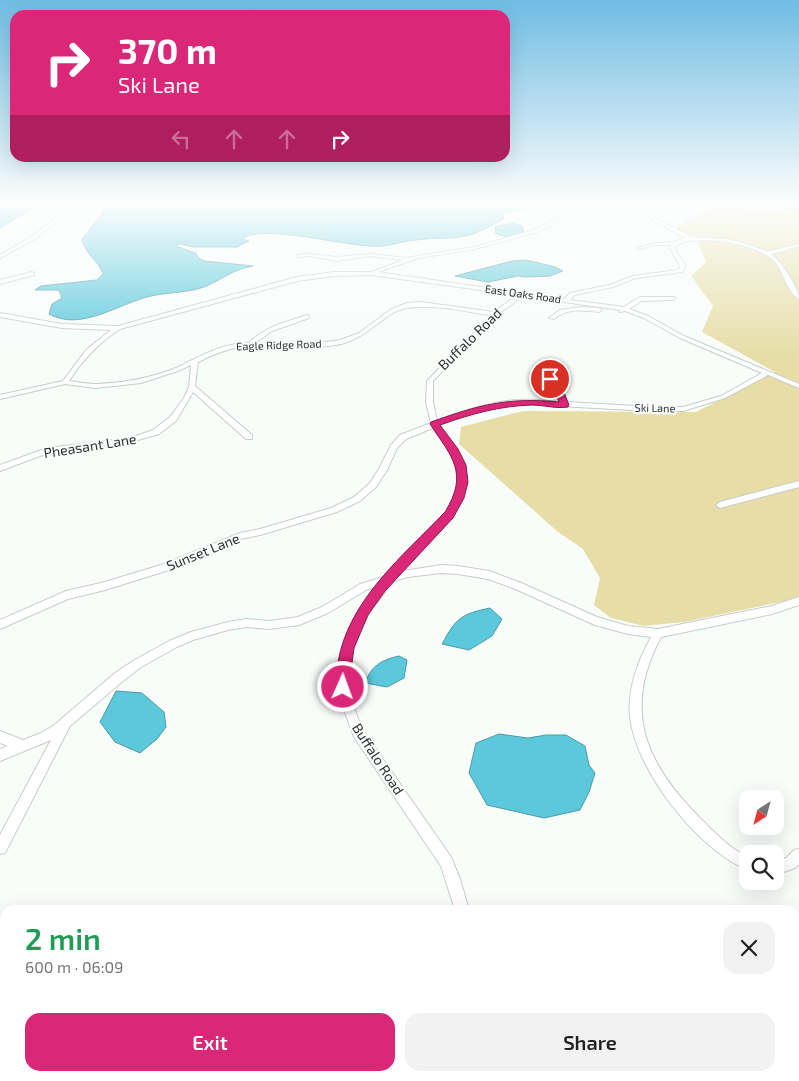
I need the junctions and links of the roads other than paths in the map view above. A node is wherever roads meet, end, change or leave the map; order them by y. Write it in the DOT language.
graph roads {
  1 [pos="304,255"];
  2 [pos="311,255"];
  3 [pos="366,255"];
  4 [pos="374,255"];
  5 [pos="425,255"];
  6 [pos="676,255"];
  7 [pos="771,255"];
  8 [pos="299,256"];
  9 [pos="410,259"];
  10 [pos="371,273"];
  11 [pos="32,274"];
  12 [pos="0,282"];
  13 [pos="522,294"];
  14 [pos="799,297"];
  15 [pos="673,298"];
  16 [pos="566,300"];
  17 [pos="624,309"];
  18 [pos="495,314"];
  19 [pos="0,316"];
  20 [pos="307,317"];
  21 [pos="552,318"];
  22 [pos="118,328"];
  23 [pos="252,344"];
  24 [pos="196,361"];
  25 [pos="540,371"];
  26 [pos="767,373"];
  27 [pos="64,382"];
  28 [pos="799,386"];
  29 [pos="192,387"];
  30 [pos="0,397"];
  31 [pos="564,405"];
  32 [pos="434,424"];
  33 [pos="249,437"];
  34 [pos="0,468"];
  35 [pos="799,484"];
  36 [pos="720,505"];
  37 [pos="392,577"];
  38 [pos="799,601"];
  39 [pos="0,625"];
  40 [pos="658,633"];
  41 [pos="66,723"];
  42 [pos="0,737"];
  43 [pos="21,745"];
  44 [pos="0,755"];
  45 [pos="0,848"];
  46 [pos="799,855"];
  47 [pos="739,860"];
  48 [pos="784,865"];
  49 [pos="461,905"];
  1 -- 8 [label="street"];
  2 -- 3 [label="street"];
  4 -- 9 [label="street"];
  5 -- 9 [label="street"];
  6 -- 16 [label="street"];
  7 -- 14 [label="street"];
  9 -- 10 [label="street"];
  10 -- 13 [label="street, East Oaks Road"];
  10 -- 22 [label="street, East Oaks Road"];
  11 -- 12 [label="street"];
  13 -- 16 [label="street, East Oaks Road"];
  13 -- 18 [label="street, Buffalo Road"];
  15 -- 17 [label="street"];
  16 -- 17 [label="street, East Oaks Road"];
  17 -- 21 [label="street"];
  17 -- 26 [label="street, East Oaks Road"];
  18 -- 23 [label="street, Eagle Ridge Road"];
  18 -- 32 [label="street, Buffalo Road"];
  19 -- 22 [label="street, East Oaks Road"];
  20 -- 23 [label="street"];
  22 -- 27 [label="street"];
  23 -- 24 [label="street, Eagle Ridge Road"];
  24 -- 27 [label="street, Eagle Ridge Road"];
  24 -- 29 [label="street, Pheasant Lane"];
  25 -- 31 [label="street"];
  26 -- 28 [label="street, East Oaks Road"];
  26 -- 31 [label="street, Ski Lane"];
  27 -- 30 [label="street, Eagle Ridge Road"];
  29 -- 33 [label="street"];
  29 -- 34 [label="street, Pheasant Lane"];
  31 -- 32 [label="street, Ski Lane"];
  32 -- 37 [label="street, Buffalo Road"];
  32 -- 39 [label="street, Sunset Lane"];
  35 -- 36 [label="street"];
  37 -- 40 [label="street"];
  37 -- 41 [label="street"];
  37 -- 49 [label="street, Buffalo Road"];
  38 -- 40 [label="street"];
  40 -- 47 [label="street"];
  41 -- 43 [label="street"];
  41 -- 45 [label="street"];
  42 -- 43 [label="street"];
  43 -- 44 [label="street"];
  46 -- 48 [label="street"];
}
